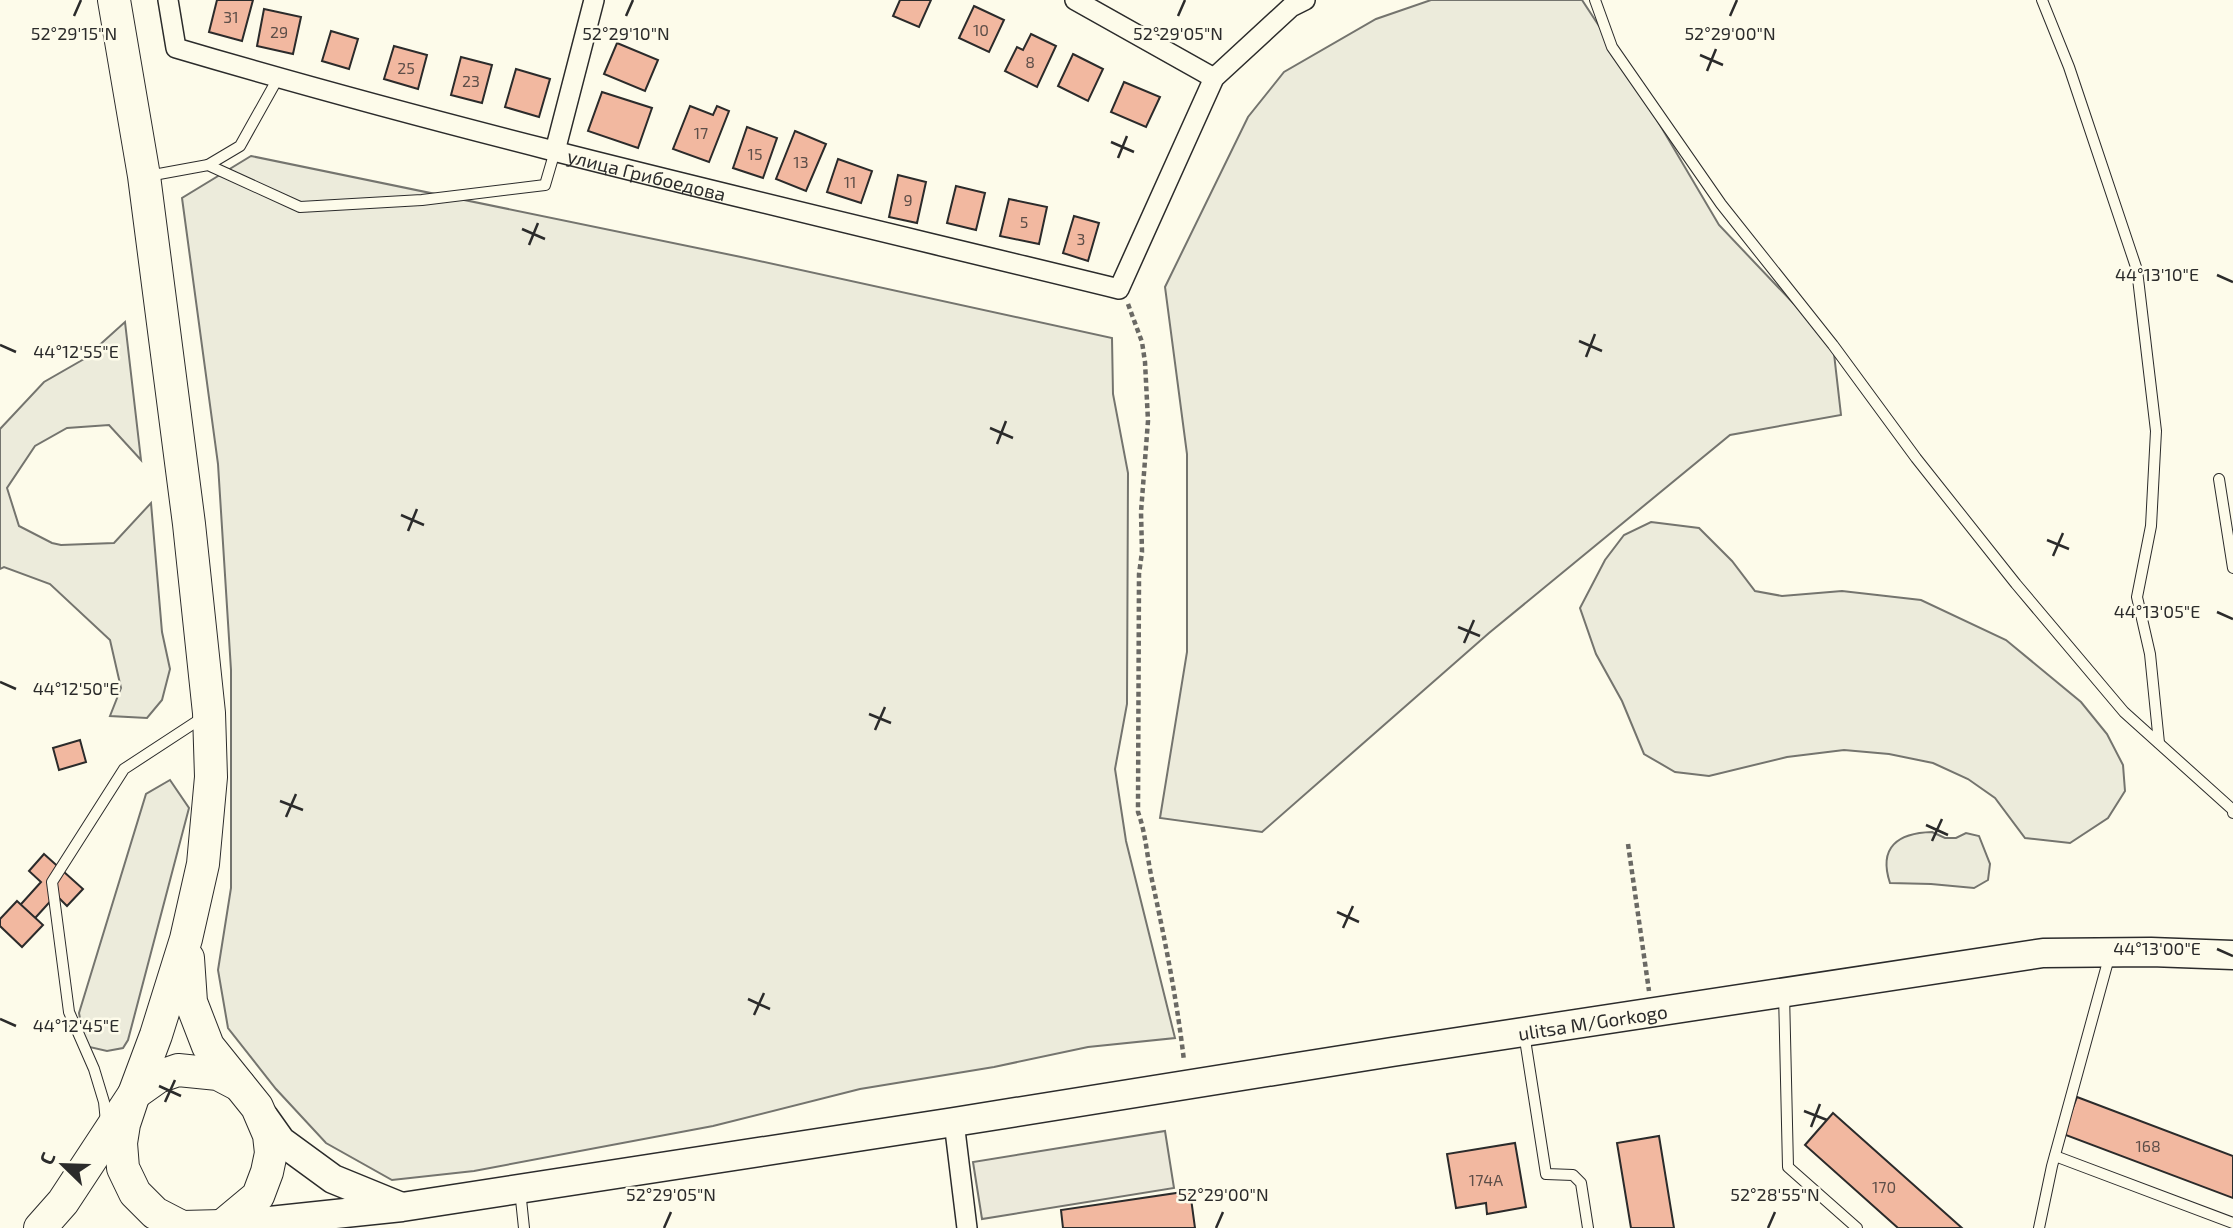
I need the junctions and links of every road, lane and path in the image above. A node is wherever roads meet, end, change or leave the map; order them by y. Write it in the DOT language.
graph roads {
  1 [pos="114,0"];
  2 [pos="169,0"];
  3 [pos="594,0"];
  4 [pos="1075,0"];
  5 [pos="1305,0"];
  6 [pos="1595,0"];
  7 [pos="2042,0"];
  8 [pos="278,78"];
  9 [pos="1214,78"];
  10 [pos="555,151"];
  11 [pos="208,165"];
  12 [pos="144,176"];
  13 [pos="1119,289"];
  14 [pos="2219,479"];
  15 [pos="2233,568"];
  16 [pos="209,713"];
  17 [pos="2159,743"];
  18 [pos="2233,813"];
  19 [pos="1628,844"];
  20 [pos="187,939"];
  21 [pos="2110,952"];
  22 [pos="2233,955"];
  23 [pos="1784,993"];
  24 [pos="1652,1013"];
  25 [pos="1524,1032"];
  26 [pos="1184,1061"];
  27 [pos="134,1094"];
  28 [pos="249,1096"];
  29 [pos="954,1122"];
  30 [pos="107,1135"];
  31 [pos="2055,1156"];
  32 [pos="519,1188"];
  33 [pos="402,1207"];
  34 [pos="2233,1223"];
  35 [pos="220,1227"];
  36 [pos="40,1228"];
  37 [pos="524,1228"];
  38 [pos="967,1228"];
  39 [pos="1588,1228"];
  40 [pos="1857,1228"];
  41 [pos="2039,1228"];
  1 -- 12 [label="main road"];
  2 -- 8 [label="street, улица Грибоедова"];
  3 -- 10 [label="street"];
  4 -- 9 [label="street"];
  5 -- 9 [label="street"];
  6 -- 17 [label="lane"];
  7 -- 17 [label="lane"];
  8 -- 10 [label="street, улица Грибоедова"];
  8 -- 11 [label="lane"];
  9 -- 13 [label="street"];
  10 -- 11 [label="lane"];
  10 -- 13 [label="street, улица Грибоедова"];
  11 -- 12 [label="lane"];
  12 -- 16 [label="main road"];
  13 -- 26 [label="path"];
  14 -- 15 [label="lane"];
  16 -- 20 [label="main road"];
  16 -- 30 [label="lane"];
  17 -- 18 [label="lane"];
  19 -- 24 [label="path"];
  20 -- 27 [label="main road"];
  20 -- 28 [label="main road"];
  21 -- 22 [label="main road, ulitsa M/Gorkogo"];
  21 -- 23 [label="main road, ulitsa M/Gorkogo"];
  21 -- 31 [label="lane"];
  23 -- 24 [label="main road, ulitsa M/Gorkogo"];
  23 -- 40 [label="lane"];
  24 -- 25 [label="main road, ulitsa M/Gorkogo"];
  25 -- 29 [label="main road, ulitsa M/Gorkogo"];
  25 -- 39 [label="lane"];
  27 -- 28 [label="main road"];
  27 -- 30 [label="main road"];
  27 -- 35 [label="main road"];
  28 -- 33 [label="main road"];
  28 -- 35 [label="main road"];
  29 -- 32 [label="main road, ulitsa M/Gorkogo"];
  29 -- 38 [label="street"];
  30 -- 36 [label="main road"];
  31 -- 34 [label="lane"];
  31 -- 41 [label="lane"];
  32 -- 33 [label="main road, ulitsa M/Gorkogo"];
  32 -- 37 [label="lane"];
  33 -- 35 [label="main road, ulitsa M/Gorkogo"];
}
